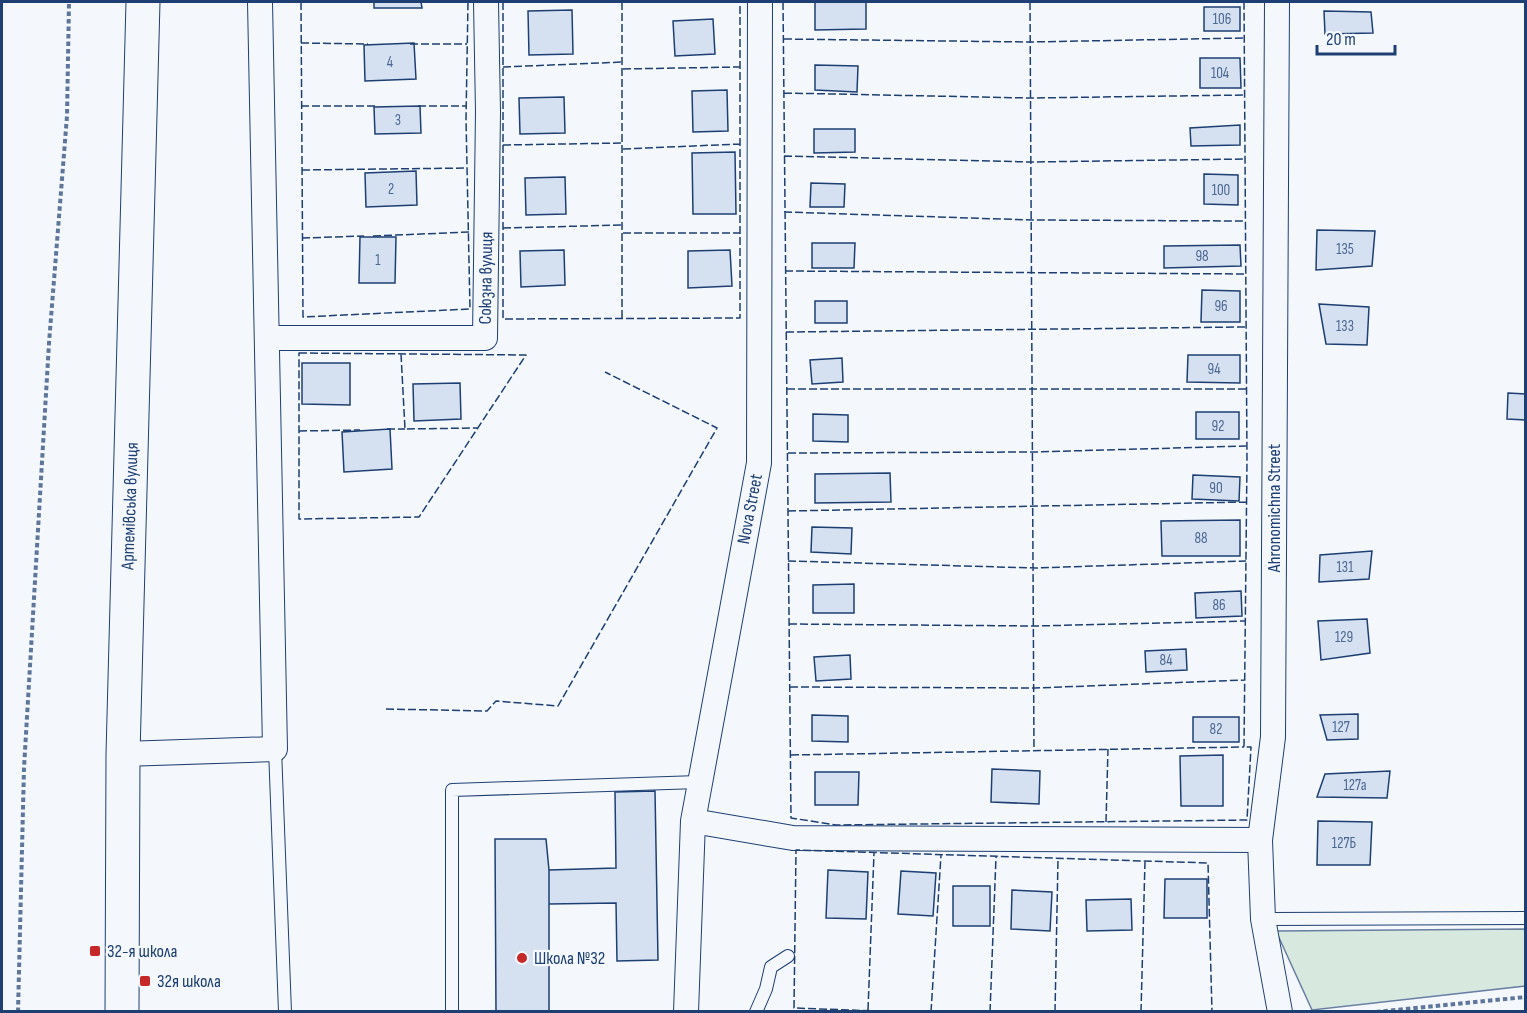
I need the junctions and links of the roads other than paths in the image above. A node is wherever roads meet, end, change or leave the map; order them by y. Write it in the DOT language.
graph roads {
  1 [pos="143,2"];
  2 [pos="260,2"];
  3 [pos="486,2"];
  4 [pos="760,2"];
  5 [pos="1277,2"];
  6 [pos="267,338"];
  7 [pos="275,749"];
  8 [pos="123,754"];
  9 [pos="699,782"];
  10 [pos="693,821"];
  11 [pos="1260,840"];
  12 [pos="1526,918"];
  13 [pos="1263,919"];
  14 [pos="788,956"];
  15 [pos="122,1011"];
  16 [pos="285,1011"];
  17 [pos="452,1011"];
  18 [pos="686,1011"];
  19 [pos="756,1011"];
  20 [pos="1280,1011"];
  1 -- 8 [label="highway, Артемівська вулиця"];
  2 -- 6 [label="street"];
  3 -- 6 [label="street, Союзна вулиця"];
  4 -- 9 [label="street, Nova Street"];
  5 -- 11 [label="street, Ahronomichna Street"];
  6 -- 7 [label="street"];
  7 -- 8 [label="street"];
  7 -- 16 [label="lane"];
  8 -- 15 [label="highway, Артемівська вулиця"];
  9 -- 10 [label="street, Nova Street"];
  9 -- 17 [label="lane"];
  10 -- 11 [label="street"];
  10 -- 18 [label="street, Nova Street"];
  11 -- 13 [label="street, Ahronomichna Street"];
  12 -- 13 [label="lane"];
  13 -- 20 [label="street, Ahronomichna Street"];
  14 -- 19 [label="lane"];
}
